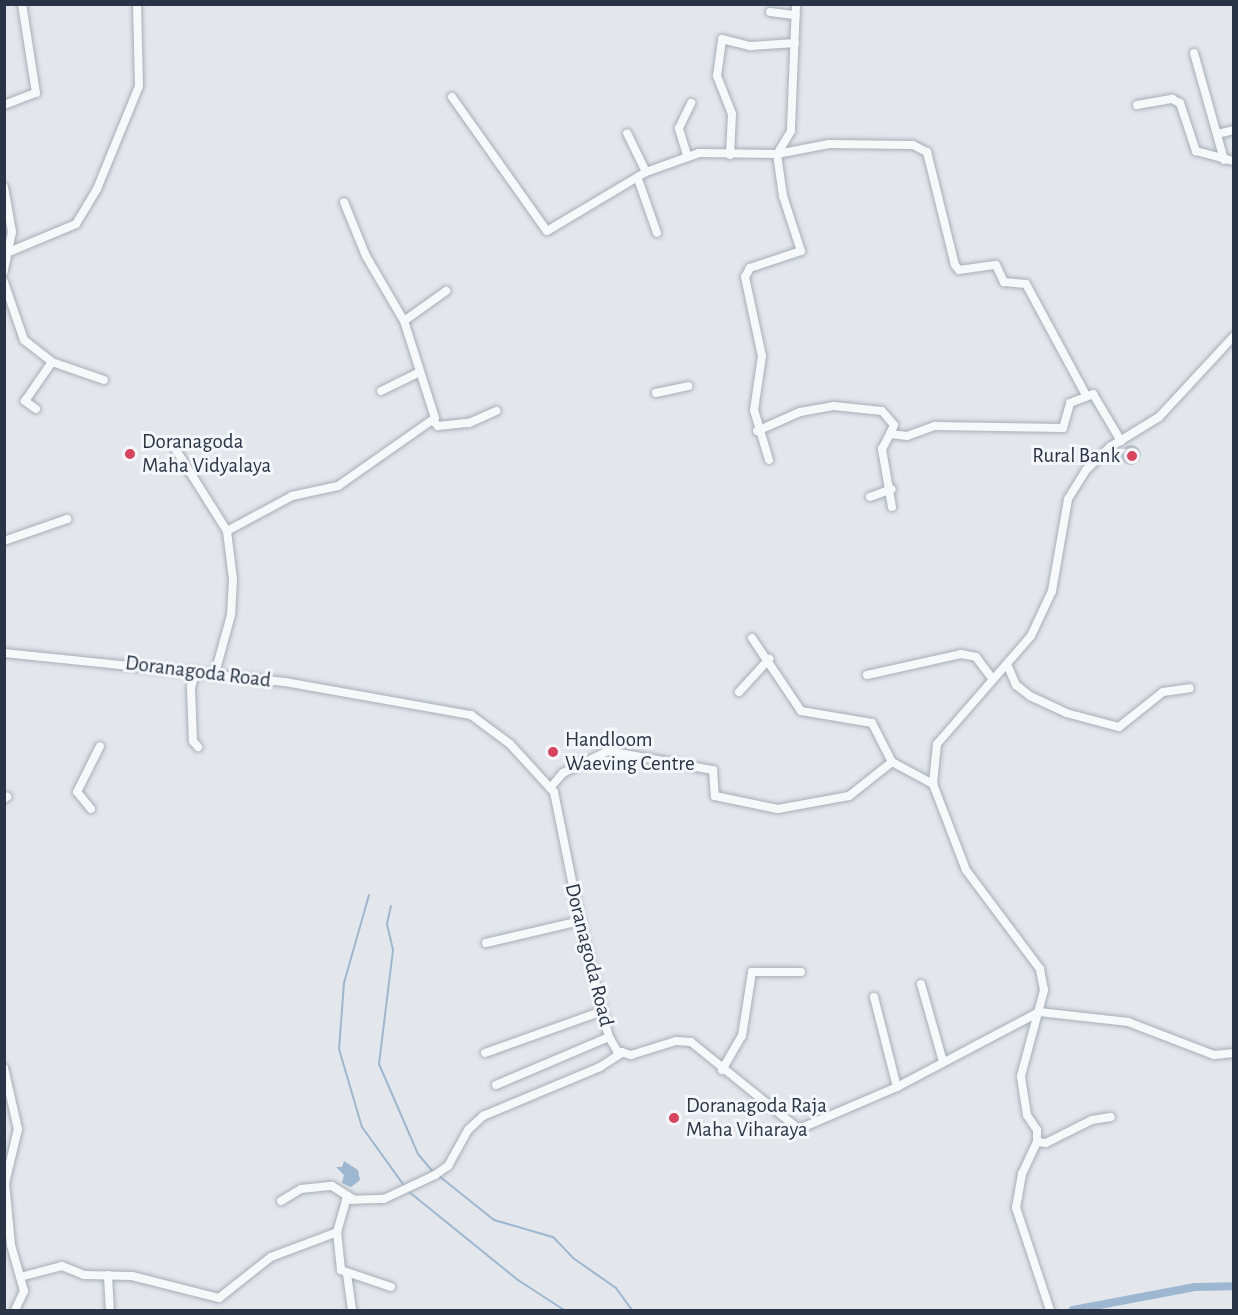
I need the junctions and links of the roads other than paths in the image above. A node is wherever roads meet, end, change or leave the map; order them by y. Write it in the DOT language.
graph roads {
  1 [pos="22,4"];
  2 [pos="137,4"];
  3 [pos="796,4"];
  4 [pos="770,12"];
  5 [pos="796,15"];
  6 [pos="795,43"];
  7 [pos="1194,53"];
  8 [pos="452,97"];
  9 [pos="691,104"];
  10 [pos="4,105"];
  11 [pos="1137,105"];
  12 [pos="1233,130"];
  13 [pos="627,133"];
  14 [pos="1217,134"];
  15 [pos="777,154"];
  16 [pos="687,155"];
  17 [pos="729,155"];
  18 [pos="1224,160"];
  19 [pos="1233,161"];
  20 [pos="646,172"];
  21 [pos="638,179"];
  22 [pos="4,187"];
  23 [pos="344,202"];
  24 [pos="657,233"];
  25 [pos="7,253"];
  26 [pos="4,272"];
  27 [pos="4,282"];
  28 [pos="446,291"];
  29 [pos="404,321"];
  30 [pos="1233,336"];
  31 [pos="52,362"];
  32 [pos="420,372"];
  33 [pos="104,380"];
  34 [pos="688,386"];
  35 [pos="381,391"];
  36 [pos="656,393"];
  37 [pos="1086,395"];
  38 [pos="36,409"];
  39 [pos="496,411"];
  40 [pos="433,421"];
  41 [pos="757,431"];
  42 [pos="890,434"];
  43 [pos="1121,441"];
  44 [pos="176,450"];
  45 [pos="769,460"];
  46 [pos="892,489"];
  47 [pos="870,497"];
  48 [pos="892,507"];
  49 [pos="67,519"];
  50 [pos="227,531"];
  51 [pos="4,541"];
  52 [pos="752,638"];
  53 [pos="4,653"];
  54 [pos="770,659"];
  55 [pos="1007,664"];
  56 [pos="196,671"];
  57 [pos="215,673"];
  58 [pos="867,675"];
  59 [pos="992,678"];
  60 [pos="1190,688"];
  61 [pos="739,692"];
  62 [pos="100,746"];
  63 [pos="198,747"];
  64 [pos="892,762"];
  65 [pos="933,784"];
  66 [pos="550,788"];
  67 [pos="91,809"];
  68 [pos="580,921"];
  69 [pos="486,943"];
  70 [pos="801,972"];
  71 [pos="921,984"];
  72 [pos="874,997"];
  73 [pos="602,1011"];
  74 [pos="1039,1012"];
  75 [pos="609,1037"];
  76 [pos="623,1052"];
  77 [pos="485,1053"];
  78 [pos="1233,1053"];
  79 [pos="943,1062"];
  80 [pos="4,1068"];
  81 [pos="722,1070"];
  82 [pos="496,1085"];
  83 [pos="897,1087"];
  84 [pos="1111,1117"];
  85 [pos="1037,1142"];
  86 [pos="353,1199"];
  87 [pos="281,1201"];
  88 [pos="5,1214"];
  89 [pos="337,1232"];
  90 [pos="348,1274"];
  91 [pos="108,1275"];
  92 [pos="20,1277"];
  93 [pos="391,1287"];
  94 [pos="15,1311"];
  95 [pos="110,1311"];
  96 [pos="352,1311"];
  97 [pos="1050,1311"];
  1 -- 10 [label="street"];
  2 -- 25 [label="street"];
  3 -- 5 [label="street"];
  4 -- 5 [label="street"];
  5 -- 6 [label="street"];
  6 -- 15 [label="street"];
  6 -- 17 [label="street"];
  7 -- 14 [label="street"];
  8 -- 21 [label="street"];
  9 -- 16 [label="street"];
  11 -- 18 [label="street"];
  12 -- 14 [label="street"];
  13 -- 20 [label="street"];
  14 -- 18 [label="street"];
  15 -- 17 [label="street"];
  15 -- 37 [label="street"];
  15 -- 41 [label="street"];
  16 -- 17 [label="street"];
  16 -- 20 [label="street"];
  18 -- 19 [label="street"];
  20 -- 21 [label="street"];
  21 -- 24 [label="street"];
  22 -- 25 [label="street"];
  23 -- 29 [label="street"];
  25 -- 26 [label="street"];
  27 -- 31 [label="street"];
  28 -- 29 [label="street"];
  29 -- 32 [label="street"];
  30 -- 43 [label="street"];
  31 -- 33 [label="street"];
  31 -- 38 [label="street"];
  32 -- 35 [label="street"];
  32 -- 40 [label="street"];
  34 -- 36 [label="street"];
  37 -- 42 [label="street"];
  37 -- 43 [label="street"];
  39 -- 40 [label="street"];
  40 -- 50 [label="street"];
  41 -- 42 [label="street"];
  41 -- 45 [label="street"];
  42 -- 46 [label="street"];
  43 -- 55 [label="street"];
  44 -- 50 [label="street"];
  46 -- 47 [label="street"];
  46 -- 48 [label="street"];
  49 -- 51 [label="street"];
  50 -- 57 [label="street"];
  52 -- 54 [label="street"];
  53 -- 56 [label="street, Doranagoda Road"];
  54 -- 61 [label="street"];
  54 -- 64 [label="street"];
  55 -- 59 [label="street"];
  55 -- 60 [label="street"];
  56 -- 57 [label="street, Doranagoda Road"];
  56 -- 63 [label="street"];
  57 -- 66 [label="street, Doranagoda Road"];
  58 -- 59 [label="street"];
  59 -- 65 [label="street"];
  62 -- 67 [label="street"];
  64 -- 65 [label="street"];
  64 -- 66 [label="street"];
  65 -- 74 [label="street"];
  66 -- 68 [label="street, Doranagoda Road"];
  68 -- 69 [label="street"];
  68 -- 73 [label="street, Doranagoda Road"];
  70 -- 81 [label="street"];
  71 -- 79 [label="street"];
  72 -- 83 [label="street"];
  73 -- 75 [label="street, Doranagoda Road"];
  73 -- 77 [label="street"];
  74 -- 78 [label="street"];
  74 -- 79 [label="street, Doranagoda Road"];
  74 -- 85 [label="street"];
  75 -- 76 [label="street, Doranagoda Road"];
  75 -- 82 [label="street"];
  76 -- 81 [label="street, Doranagoda Road"];
  76 -- 86 [label="street"];
  79 -- 83 [label="street, Doranagoda Road"];
  80 -- 88 [label="street"];
  81 -- 83 [label="street, Doranagoda Road"];
  84 -- 85 [label="street"];
  85 -- 97 [label="street"];
  86 -- 87 [label="street"];
  86 -- 89 [label="street"];
  88 -- 92 [label="street"];
  89 -- 90 [label="street"];
  89 -- 91 [label="street"];
  90 -- 93 [label="street"];
  90 -- 96 [label="street"];
  91 -- 92 [label="street"];
  91 -- 95 [label="street"];
  92 -- 94 [label="street"];
}
